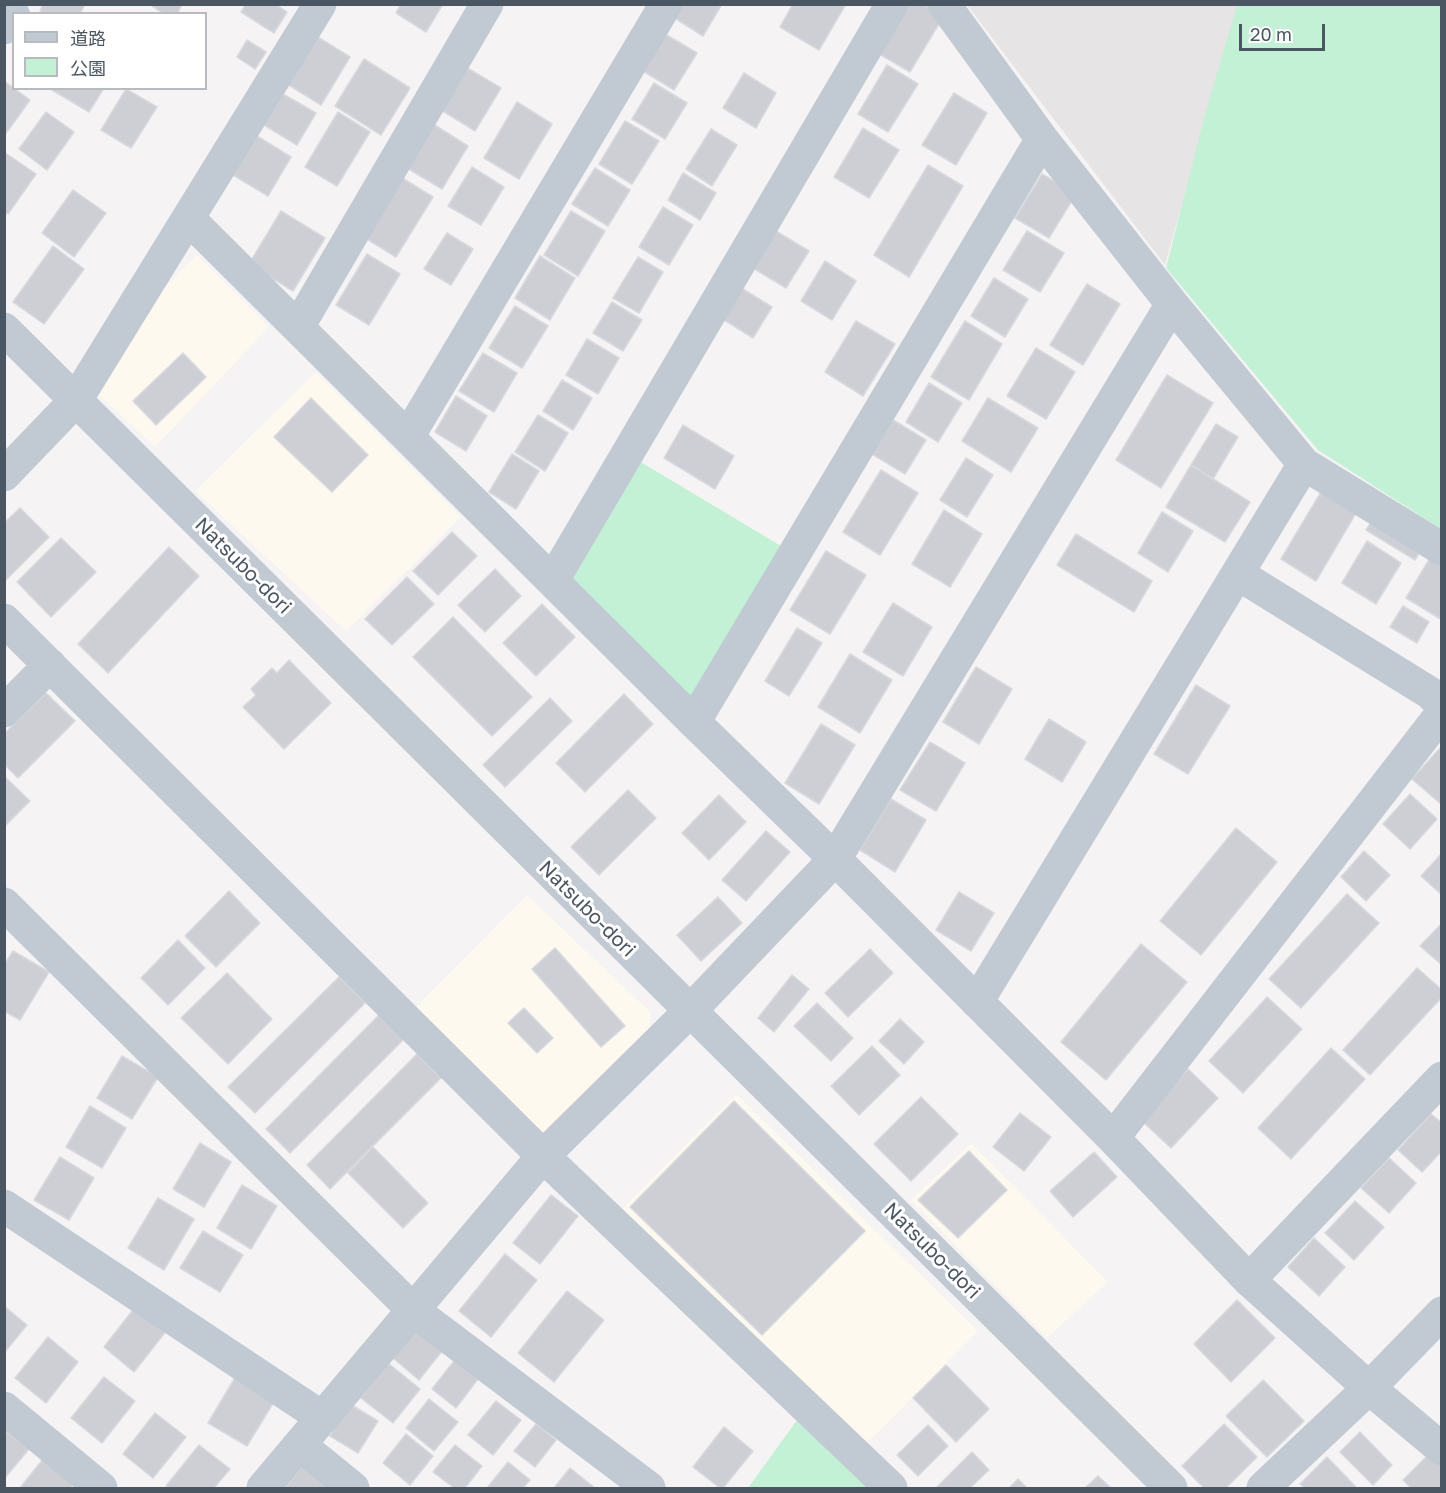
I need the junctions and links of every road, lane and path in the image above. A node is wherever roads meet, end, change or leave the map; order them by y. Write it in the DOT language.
graph roads {
  1 [pos="320,4"];
  2 [pos="487,4"];
  3 [pos="892,4"];
  4 [pos="944,4"];
  5 [pos="653,8"];
  6 [pos="1042,139"];
  7 [pos="189,219"];
  8 [pos="1172,304"];
  9 [pos="298,327"];
  10 [pos="4,329"];
  11 [pos="76,400"];
  12 [pos="409,435"];
  13 [pos="1304,464"];
  14 [pos="4,475"];
  15 [pos="1442,549"];
  16 [pos="1238,574"];
  17 [pos="553,580"];
  18 [pos="4,620"];
  19 [pos="50,666"];
  20 [pos="1442,705"];
  21 [pos="4,711"];
  22 [pos="1442,713"];
  23 [pos="694,722"];
  24 [pos="835,859"];
  25 [pos="5,905"];
  26 [pos="977,1002"];
  27 [pos="690,1011"];
  28 [pos="1442,1078"];
  29 [pos="1113,1138"];
  30 [pos="543,1156"];
  31 [pos="4,1206"];
  32 [pos="1249,1280"];
  33 [pos="414,1311"];
  34 [pos="1442,1313"];
  35 [pos="1369,1388"];
  36 [pos="4,1408"];
  37 [pos="323,1418"];
  38 [pos="300,1445"];
  39 [pos="1442,1449"];
  40 [pos="101,1488"];
  41 [pos="263,1488"];
  42 [pos="353,1488"];
  43 [pos="650,1488"];
  44 [pos="891,1488"];
  45 [pos="1171,1488"];
  46 [pos="1263,1488"];
  1 -- 7 [label="street"];
  2 -- 9 [label="street"];
  3 -- 17 [label="street"];
  4 -- 6 [label="street"];
  5 -- 12 [label="street"];
  6 -- 8 [label="street"];
  6 -- 23 [label="street"];
  7 -- 9 [label="street"];
  7 -- 11 [label="street"];
  8 -- 13 [label="street"];
  8 -- 24 [label="street"];
  9 -- 12 [label="street"];
  10 -- 11 [label="street, Natsubo-dori"];
  11 -- 14 [label="street"];
  11 -- 27 [label="street, Natsubo-dori"];
  12 -- 17 [label="street"];
  13 -- 15 [label="street"];
  13 -- 16 [label="street"];
  16 -- 20 [label="street"];
  16 -- 26 [label="street"];
  17 -- 23 [label="street"];
  18 -- 19 [label="street"];
  19 -- 21 [label="street"];
  19 -- 30 [label="street"];
  22 -- 29 [label="street"];
  23 -- 24 [label="street"];
  24 -- 26 [label="street"];
  24 -- 27 [label="street"];
  25 -- 33 [label="street"];
  26 -- 29 [label="street"];
  27 -- 30 [label="street"];
  27 -- 45 [label="street, Natsubo-dori"];
  28 -- 32 [label="street"];
  29 -- 32 [label="street"];
  30 -- 33 [label="street"];
  30 -- 44 [label="street"];
  31 -- 37 [label="street"];
  32 -- 35 [label="street"];
  33 -- 37 [label="street"];
  33 -- 43 [label="street"];
  34 -- 35 [label="street"];
  35 -- 39 [label="street"];
  35 -- 46 [label="street"];
  36 -- 40 [label="street"];
  37 -- 38 [label="street"];
  38 -- 41 [label="street"];
  38 -- 42 [label="street"];
}
